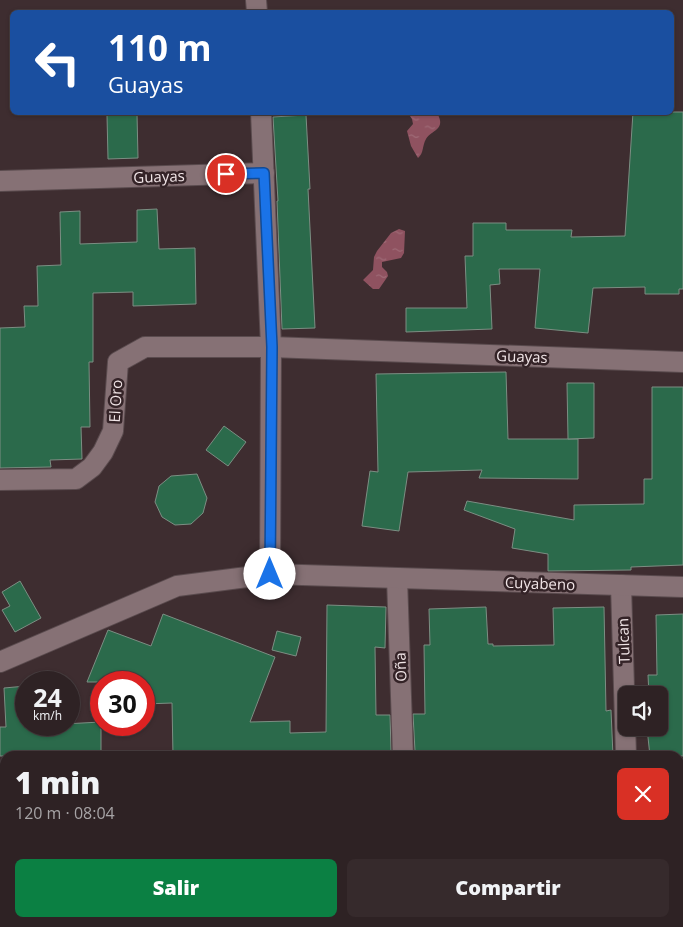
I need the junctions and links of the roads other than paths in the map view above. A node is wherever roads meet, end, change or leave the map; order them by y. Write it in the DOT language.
graph roads {
  1 [pos="261,115"];
  2 [pos="264,173"];
  3 [pos="0,181"];
  4 [pos="272,347"];
  5 [pos="683,362"];
  6 [pos="0,480"];
  7 [pos="270,574"];
  8 [pos="398,578"];
  9 [pos="621,585"];
  10 [pos="683,587"];
  11 [pos="0,662"];
  12 [pos="403,751"];
  13 [pos="626,751"];
  1 -- 2 [label="street"];
  2 -- 3 [label="street, Guayas"];
  2 -- 4 [label="street"];
  4 -- 5 [label="street, Guayas"];
  4 -- 6 [label="street, El Oro"];
  4 -- 7 [label="street"];
  7 -- 8 [label="street, Cuyabeno"];
  7 -- 11 [label="street, Cuyabeno"];
  8 -- 9 [label="street, Cuyabeno"];
  8 -- 12 [label="street, Oña"];
  9 -- 10 [label="street, Cuyabeno"];
  9 -- 13 [label="street, Tulcan"];
}
